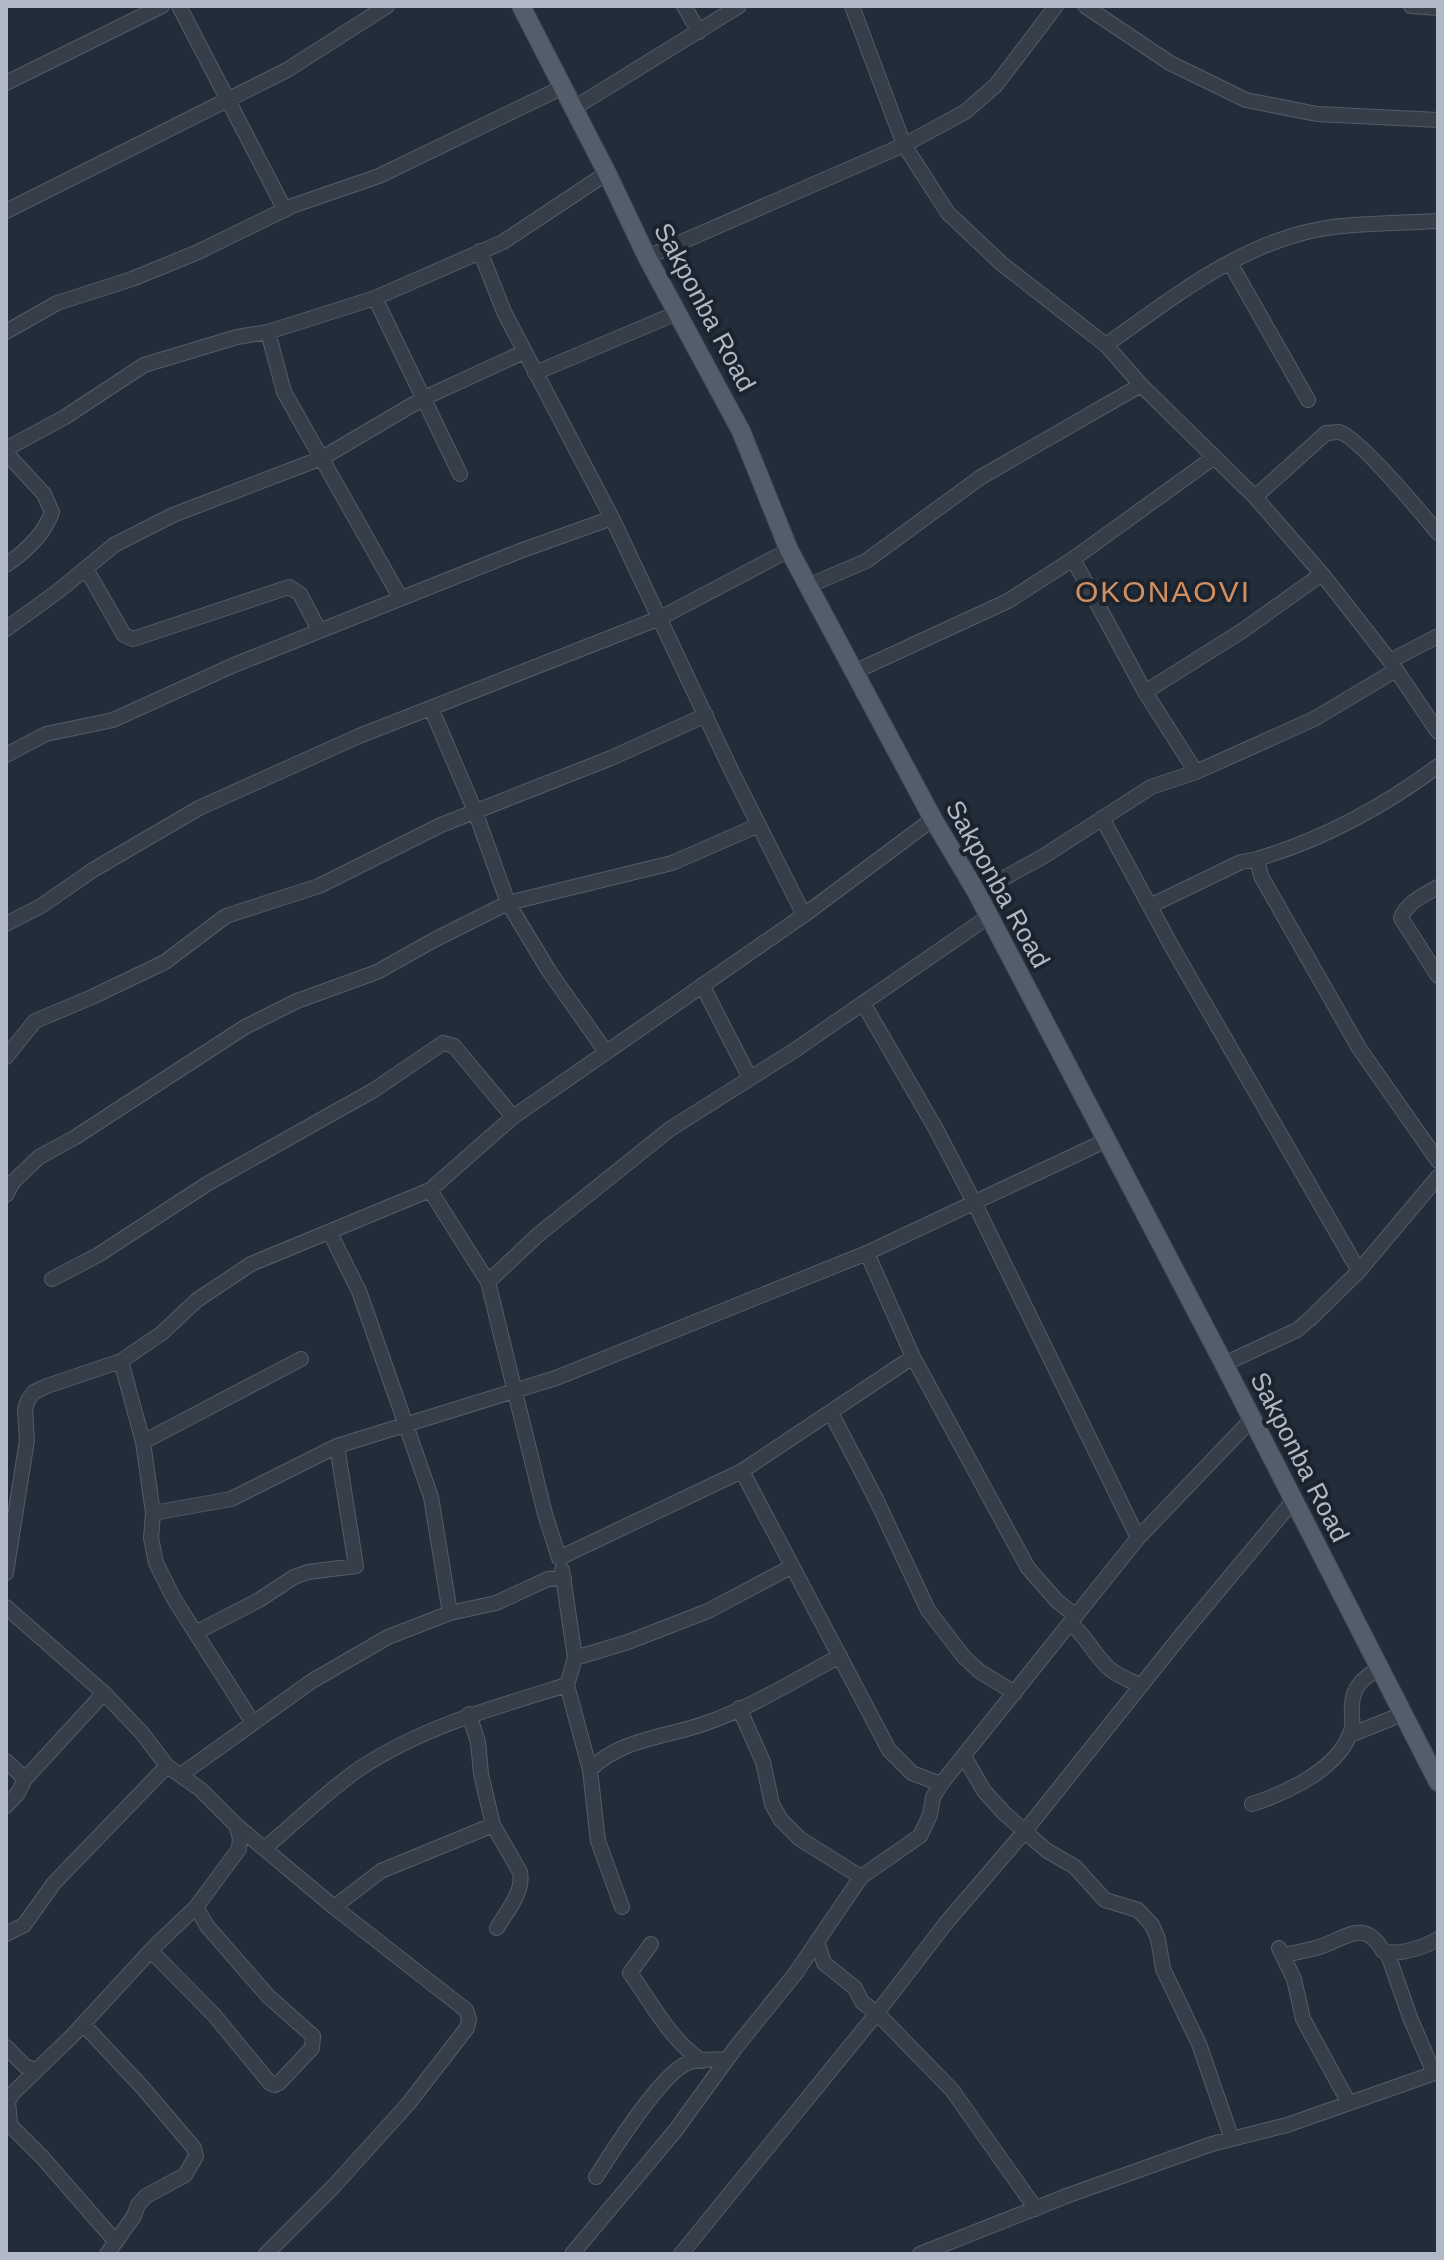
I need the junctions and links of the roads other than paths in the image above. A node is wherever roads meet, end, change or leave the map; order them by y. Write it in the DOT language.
graph roads {
  1 [pos="162,6"];
  2 [pos="179,6"];
  3 [pos="387,6"];
  4 [pos="521,6"];
  5 [pos="684,6"];
  6 [pos="739,6"];
  7 [pos="852,6"];
  8 [pos="1056,6"];
  9 [pos="1085,6"];
  10 [pos="1411,6"];
  11 [pos="1438,8"];
  12 [pos="699,32"];
  13 [pos="6,83"];
  14 [pos="563,87"];
  15 [pos="225,99"];
  16 [pos="574,108"];
  17 [pos="1438,120"];
  18 [pos="904,145"];
  19 [pos="607,173"];
  20 [pos="285,210"];
  21 [pos="6,211"];
  22 [pos="1438,221"];
  23 [pos="480,251"];
  24 [pos="647,257"];
  25 [pos="1230,263"];
  26 [pos="375,298"];
  27 [pos="677,313"];
  28 [pos="6,332"];
  29 [pos="268,332"];
  30 [pos="1106,345"];
  31 [pos="524,352"];
  32 [pos="535,373"];
  33 [pos="1141,385"];
  34 [pos="424,398"];
  35 [pos="1308,400"];
  36 [pos="6,451"];
  37 [pos="322,458"];
  38 [pos="1213,458"];
  39 [pos="460,474"];
  40 [pos="1255,497"];
  41 [pos="612,518"];
  42 [pos="1438,533"];
  43 [pos="789,550"];
  44 [pos="1073,559"];
  45 [pos="6,565"];
  46 [pos="86,569"];
  47 [pos="1322,574"];
  48 [pos="808,586"];
  49 [pos="400,597"];
  50 [pos="660,618"];
  51 [pos="6,629"];
  52 [pos="319,630"];
  53 [pos="1438,636"];
  54 [pos="1393,666"];
  55 [pos="854,672"];
  56 [pos="1145,692"];
  57 [pos="431,708"];
  58 [pos="706,715"];
  59 [pos="1438,732"];
  60 [pos="6,755"];
  61 [pos="1438,766"];
  62 [pos="1196,772"];
  63 [pos="475,811"];
  64 [pos="1102,818"];
  65 [pos="933,819"];
  66 [pos="759,825"];
  67 [pos="1257,859"];
  68 [pos="1438,887"];
  69 [pos="977,893"];
  70 [pos="508,903"];
  71 [pos="1150,906"];
  72 [pos="804,915"];
  73 [pos="988,917"];
  74 [pos="6,924"];
  75 [pos="1438,976"];
  76 [pos="702,985"];
  77 [pos="863,1003"];
  78 [pos="606,1052"];
  79 [pos="6,1057"];
  80 [pos="750,1078"];
  81 [pos="513,1117"];
  82 [pos="1105,1141"];
  83 [pos="1438,1161"];
  84 [pos="1438,1177"];
  85 [pos="430,1190"];
  86 [pos="6,1195"];
  87 [pos="974,1202"];
  88 [pos="330,1233"];
  89 [pos="867,1253"];
  90 [pos="1359,1271"];
  91 [pos="52,1279"];
  92 [pos="488,1282"];
  93 [pos="913,1357"];
  94 [pos="301,1359"];
  95 [pos="121,1361"];
  96 [pos="1224,1364"];
  97 [pos="514,1391"];
  98 [pos="831,1413"];
  99 [pos="1251,1420"];
  100 [pos="406,1423"];
  101 [pos="143,1442"];
  102 [pos="337,1446"];
  103 [pos="742,1471"];
  104 [pos="1293,1501"];
  105 [pos="153,1513"];
  106 [pos="1138,1538"];
  107 [pos="559,1558"];
  108 [pos="791,1567"];
  109 [pos="6,1573"];
  110 [pos="564,1578"];
  111 [pos="6,1607"];
  112 [pos="450,1613"];
  113 [pos="1073,1620"];
  114 [pos="197,1632"];
  115 [pos="840,1656"];
  116 [pos="575,1658"];
  117 [pos="1380,1668"];
  118 [pos="567,1685"];
  119 [pos="1141,1686"];
  120 [pos="104,1693"];
  121 [pos="1015,1693"];
  122 [pos="739,1708"];
  123 [pos="469,1714"];
  124 [pos="1403,1714"];
  125 [pos="253,1723"];
  126 [pos="1350,1735"];
  127 [pos="964,1756"];
  128 [pos="6,1761"];
  129 [pos="203,1761"];
  130 [pos="167,1766"];
  131 [pos="590,1770"];
  132 [pos="182,1774"];
  133 [pos="25,1779"];
  134 [pos="1438,1782"];
  135 [pos="941,1784"];
  136 [pos="200,1789"];
  137 [pos="1252,1804"];
  138 [pos="6,1806"];
  139 [pos="236,1825"];
  140 [pos="493,1825"];
  141 [pos="1025,1831"];
  142 [pos="265,1848"];
  143 [pos="861,1877"];
  144 [pos="196,1907"];
  145 [pos="334,1907"];
  146 [pos="622,1907"];
  147 [pos="497,1928"];
  148 [pos="6,1934"];
  149 [pos="1438,1939"];
  150 [pos="817,1941"];
  151 [pos="651,1944"];
  152 [pos="151,1951"];
  153 [pos="1387,1952"];
  154 [pos="877,2013"];
  155 [pos="83,2024"];
  156 [pos="6,2047"];
  157 [pos="727,2059"];
  158 [pos="702,2061"];
  159 [pos="35,2070"];
  160 [pos="1436,2073"];
  161 [pos="1349,2103"];
  162 [pos="8,2122"];
  163 [pos="1232,2139"];
  164 [pos="596,2177"];
  165 [pos="1036,2209"];
  166 [pos="112,2248"];
  167 [pos="266,2254"];
  168 [pos="572,2254"];
  169 [pos="681,2254"];
  170 [pos="920,2254"];
  1 -- 13 [label="street"];
  2 -- 15 [label="street"];
  3 -- 15 [label="street"];
  4 -- 14 [label="main road, Sakponba Road"];
  5 -- 12 [label="street"];
  6 -- 12 [label="street"];
  7 -- 18 [label="street"];
  8 -- 18 [label="street"];
  9 -- 17 [label="street"];
  10 -- 11 [label="street"];
  12 -- 16 [label="street"];
  14 -- 16 [label="main road, Sakponba Road"];
  14 -- 20 [label="street"];
  15 -- 20 [label="street"];
  15 -- 21 [label="street"];
  16 -- 19 [label="main road, Sakponba Road"];
  18 -- 24 [label="street"];
  18 -- 30 [label="street"];
  19 -- 23 [label="street"];
  19 -- 24 [label="main road, Sakponba Road"];
  20 -- 28 [label="street"];
  22 -- 25 [label="street"];
  23 -- 26 [label="street"];
  23 -- 31 [label="street"];
  24 -- 27 [label="main road, Sakponba Road"];
  25 -- 30 [label="street"];
  25 -- 35 [label="street"];
  26 -- 29 [label="street"];
  26 -- 34 [label="street"];
  27 -- 32 [label="street"];
  27 -- 43 [label="main road, Sakponba Road"];
  29 -- 36 [label="street"];
  29 -- 37 [label="street"];
  30 -- 33 [label="street"];
  31 -- 32 [label="street"];
  31 -- 34 [label="street"];
  32 -- 41 [label="street"];
  33 -- 38 [label="street"];
  33 -- 48 [label="street"];
  34 -- 37 [label="street"];
  34 -- 39 [label="street"];
  36 -- 45 [label="street"];
  37 -- 46 [label="street"];
  37 -- 49 [label="street"];
  38 -- 40 [label="street"];
  38 -- 44 [label="street"];
  40 -- 42 [label="street"];
  40 -- 47 [label="street"];
  41 -- 49 [label="street"];
  41 -- 50 [label="street"];
  43 -- 48 [label="main road, Sakponba Road"];
  43 -- 50 [label="street"];
  44 -- 55 [label="street"];
  44 -- 56 [label="street"];
  46 -- 51 [label="street"];
  46 -- 52 [label="street"];
  47 -- 54 [label="street"];
  47 -- 56 [label="street"];
  48 -- 55 [label="main road, Sakponba Road"];
  49 -- 52 [label="street"];
  50 -- 57 [label="street"];
  50 -- 58 [label="street"];
  52 -- 60 [label="street"];
  53 -- 54 [label="street"];
  54 -- 59 [label="street"];
  54 -- 62 [label="street"];
  55 -- 65 [label="main road, Sakponba Road"];
  56 -- 62 [label="street"];
  57 -- 63 [label="street"];
  57 -- 74 [label="street"];
  58 -- 63 [label="street"];
  58 -- 66 [label="street"];
  61 -- 67 [label="street"];
  62 -- 64 [label="street"];
  63 -- 70 [label="street"];
  63 -- 79 [label="street"];
  64 -- 69 [label="street"];
  64 -- 71 [label="street"];
  65 -- 69 [label="main road, Sakponba Road"];
  65 -- 72 [label="street"];
  66 -- 70 [label="street"];
  66 -- 72 [label="street"];
  67 -- 71 [label="street"];
  67 -- 83 [label="street"];
  68 -- 75 [label="street"];
  69 -- 73 [label="main road, Sakponba Road"];
  70 -- 78 [label="street"];
  70 -- 86 [label="street"];
  71 -- 90 [label="street"];
  72 -- 76 [label="street"];
  73 -- 77 [label="street"];
  73 -- 82 [label="main road, Sakponba Road"];
  76 -- 78 [label="street"];
  76 -- 80 [label="street"];
  77 -- 80 [label="street"];
  77 -- 87 [label="street"];
  78 -- 81 [label="street"];
  80 -- 92 [label="street"];
  81 -- 85 [label="street"];
  81 -- 91 [label="street"];
  82 -- 87 [label="street"];
  82 -- 96 [label="main road, Sakponba Road"];
  84 -- 90 [label="street"];
  85 -- 88 [label="street"];
  85 -- 92 [label="street"];
  87 -- 89 [label="street"];
  87 -- 106 [label="street"];
  88 -- 95 [label="street"];
  88 -- 100 [label="street"];
  89 -- 93 [label="street"];
  89 -- 97 [label="street"];
  90 -- 96 [label="street"];
  92 -- 97 [label="street"];
  93 -- 98 [label="street"];
  93 -- 113 [label="street"];
  94 -- 101 [label="street"];
  95 -- 101 [label="street"];
  95 -- 109 [label="street"];
  96 -- 99 [label="main road, Sakponba Road"];
  97 -- 100 [label="street"];
  97 -- 107 [label="street"];
  98 -- 103 [label="street"];
  98 -- 121 [label="street"];
  99 -- 104 [label="main road, Sakponba Road"];
  99 -- 106 [label="street"];
  100 -- 102 [label="street"];
  100 -- 112 [label="street"];
  101 -- 105 [label="street"];
  102 -- 105 [label="street"];
  102 -- 114 [label="street"];
  103 -- 107 [label="street"];
  103 -- 108 [label="street"];
  104 -- 117 [label="main road, Sakponba Road"];
  104 -- 119 [label="street"];
  105 -- 114 [label="street"];
  106 -- 113 [label="street"];
  107 -- 110 [label="street"];
  108 -- 115 [label="street"];
  108 -- 116 [label="street"];
  110 -- 112 [label="street"];
  110 -- 116 [label="street"];
  111 -- 120 [label="street"];
  112 -- 125 [label="street"];
  113 -- 119 [label="street"];
  113 -- 121 [label="street"];
  114 -- 125 [label="street"];
  115 -- 122 [label="street"];
  115 -- 135 [label="street"];
  116 -- 118 [label="street"];
  117 -- 124 [label="main road, Sakponba Road"];
  117 -- 126 [label="street"];
  118 -- 123 [label="street"];
  118 -- 131 [label="street"];
  119 -- 141 [label="street"];
  120 -- 130 [label="street"];
  120 -- 133 [label="street"];
  121 -- 127 [label="street"];
  122 -- 131 [label="street"];
  122 -- 143 [label="street"];
  123 -- 140 [label="street"];
  123 -- 142 [label="street"];
  124 -- 126 [label="street"];
  124 -- 134 [label="main road, Sakponba Road"];
  125 -- 129 [label="street"];
  126 -- 137 [label="street"];
  127 -- 135 [label="street"];
  127 -- 141 [label="street"];
  128 -- 133 [label="street"];
  129 -- 132 [label="street"];
  129 -- 136 [label="street"];
  130 -- 132 [label="street"];
  130 -- 148 [label="street"];
  131 -- 146 [label="street"];
  132 -- 136 [label="street"];
  133 -- 138 [label="street"];
  135 -- 143 [label="street"];
  136 -- 139 [label="street"];
  139 -- 142 [label="street"];
  139 -- 144 [label="street"];
  140 -- 145 [label="street"];
  140 -- 147 [label="street"];
  141 -- 154 [label="street"];
  141 -- 163 [label="street"];
  142 -- 145 [label="street"];
  143 -- 150 [label="street"];
  144 -- 152 [label="street"];
  144 -- 152 [label="street"];
  145 -- 167 [label="street"];
  149 -- 153 [label="street"];
  150 -- 154 [label="street"];
  150 -- 157 [label="street"];
  151 -- 158 [label="street"];
  152 -- 155 [label="street"];
  153 -- 160 [label="street"];
  153 -- 161 [label="street"];
  154 -- 165 [label="street"];
  154 -- 169 [label="street"];
  155 -- 159 [label="street"];
  155 -- 166 [label="street"];
  156 -- 159 [label="street"];
  157 -- 158 [label="street"];
  157 -- 168 [label="street"];
  158 -- 164 [label="street"];
  159 -- 162 [label="street"];
  160 -- 161 [label="street"];
  161 -- 163 [label="street"];
  162 -- 166 [label="street"];
  163 -- 165 [label="street"];
  165 -- 170 [label="street"];
}
